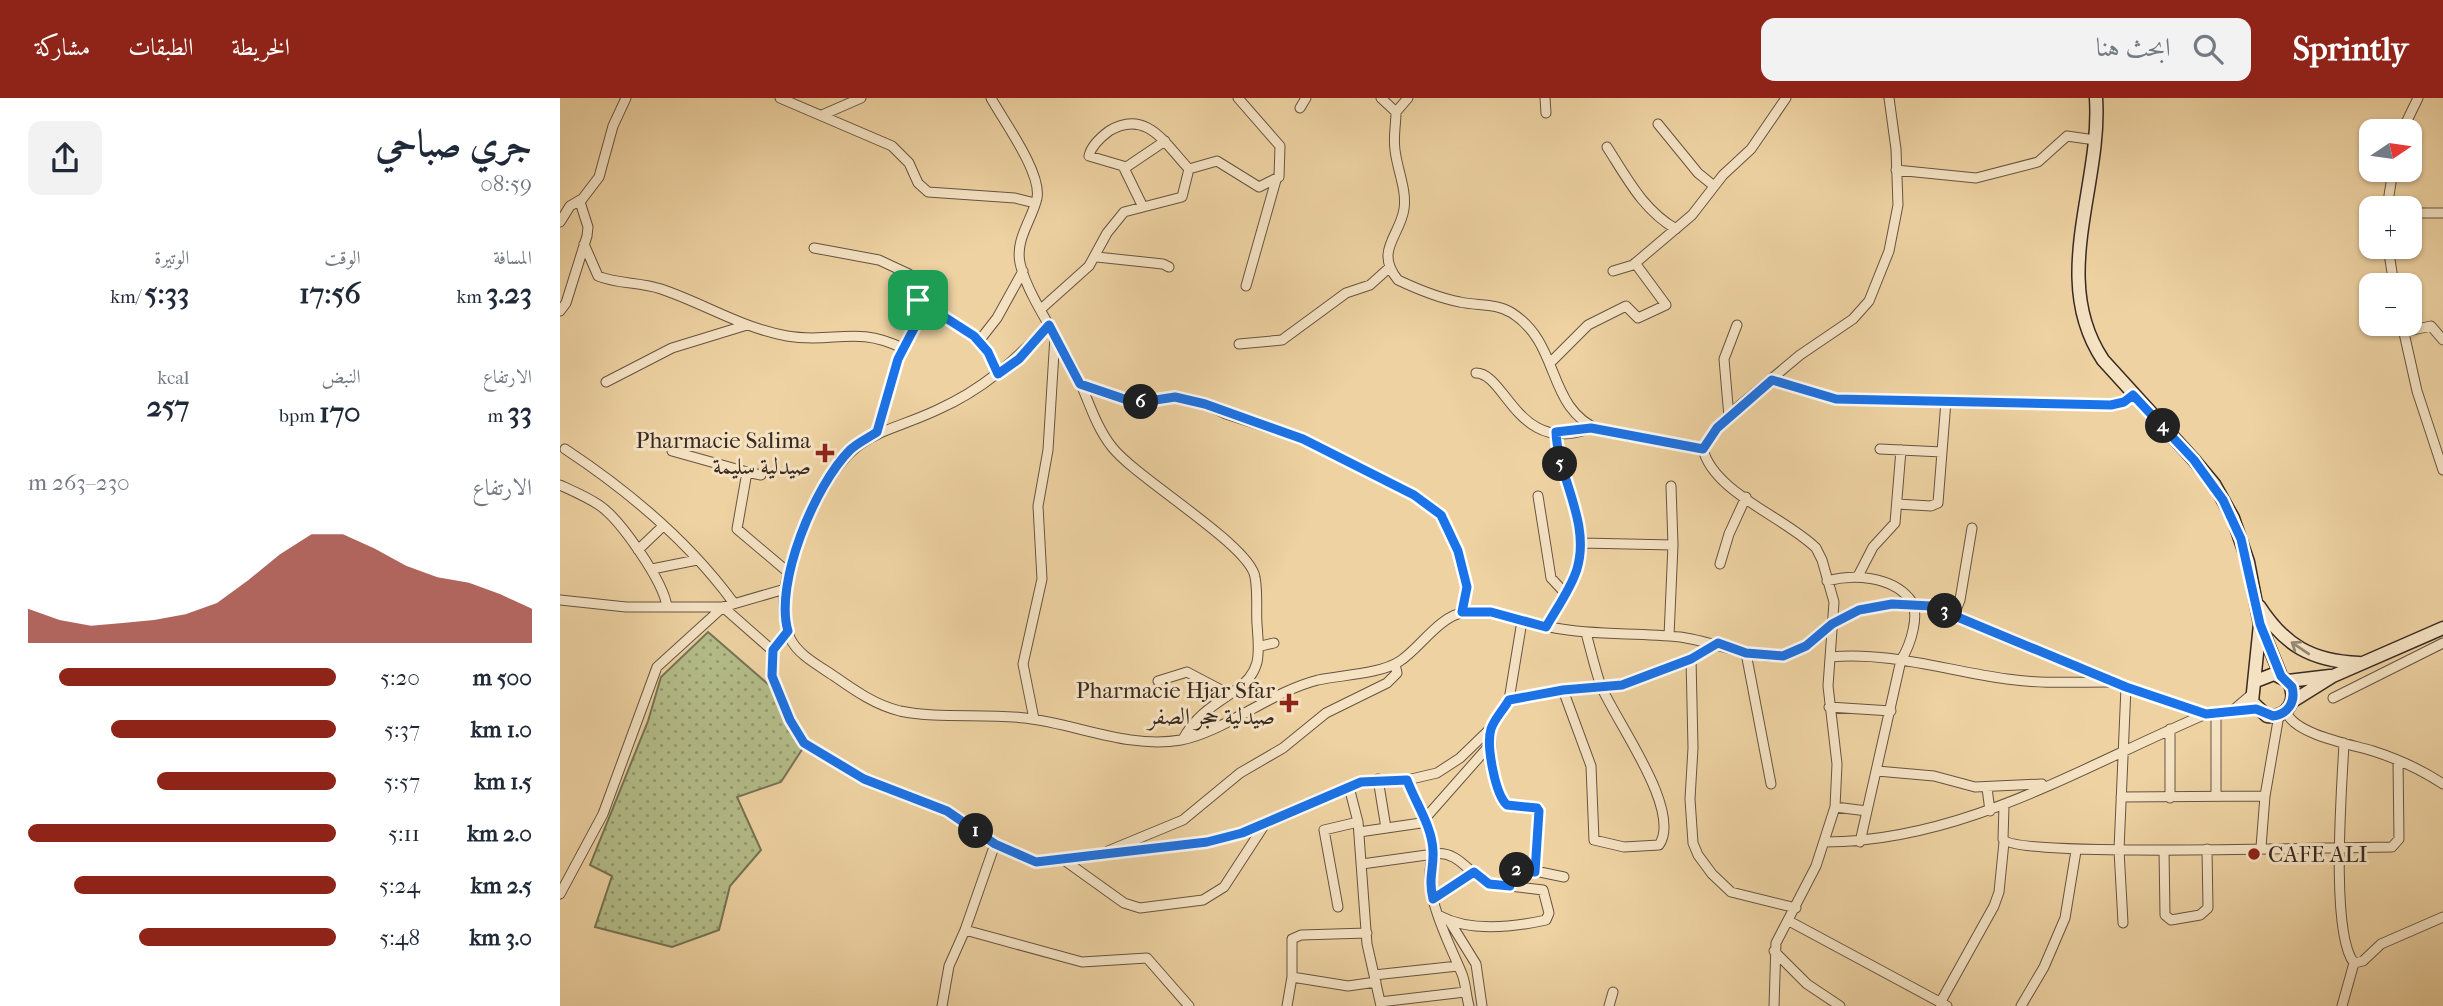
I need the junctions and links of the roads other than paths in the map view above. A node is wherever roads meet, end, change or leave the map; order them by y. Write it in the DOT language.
graph roads {
  1 [pos="626,98"];
  2 [pos="780,98"];
  3 [pos="861,98"];
  4 [pos="991,98"];
  5 [pos="1238,98"];
  6 [pos="1306,98"];
  7 [pos="1381,98"];
  8 [pos="1408,98"];
  9 [pos="1545,98"];
  10 [pos="1786,98"];
  11 [pos="1889,98"];
  12 [pos="2096,98"];
  13 [pos="2418,98"];
  14 [pos="1300,108"];
  15 [pos="1396,112"];
  16 [pos="1546,113"];
  17 [pos="822,115"];
  18 [pos="2408,119"];
  19 [pos="1658,124"];
  20 [pos="2095,139"];
  21 [pos="1166,141"];
  22 [pos="1607,147"];
  23 [pos="1125,168"];
  24 [pos="1189,169"];
  25 [pos="1896,170"];
  26 [pos="1276,180"];
  27 [pos="1714,186"];
  28 [pos="582,199"];
  29 [pos="1035,203"];
  30 [pos="1142,205"];
  31 [pos="2422,213"];
  32 [pos="2443,213"];
  33 [pos="560,222"];
  34 [pos="1676,229"];
  35 [pos="584,244"];
  36 [pos="814,248"];
  37 [pos="1097,257"];
  38 [pos="1635,263"];
  39 [pos="1169,267"];
  40 [pos="1390,267"];
  41 [pos="1023,271"];
  42 [pos="1613,271"];
  43 [pos="1246,286"];
  44 [pos="918,300"];
  45 [pos="1041,309"];
  46 [pos="560,311"];
  47 [pos="747,325"];
  48 [pos="1049,325"];
  49 [pos="1737,325"];
  50 [pos="2422,327"];
  51 [pos="1055,336"];
  52 [pos="2405,336"];
  53 [pos="2443,340"];
  54 [pos="979,341"];
  55 [pos="1239,344"];
  56 [pos="902,348"];
  57 [pos="1551,362"];
  58 [pos="1476,373"];
  59 [pos="998,374"];
  60 [pos="1772,380"];
  61 [pos="606,382"];
  62 [pos="1080,384"];
  63 [pos="2133,395"];
  64 [pos="1947,401"];
  65 [pos="1729,417"];
  66 [pos="1591,428"];
  67 [pos="877,432"];
  68 [pos="1556,432"];
  69 [pos="565,449"];
  70 [pos="1703,449"];
  71 [pos="1880,449"];
  72 [pos="1900,450"];
  73 [pos="672,451"];
  74 [pos="1942,452"];
  75 [pos="2443,470"];
  76 [pos="747,472"];
  77 [pos="761,475"];
  78 [pos="560,485"];
  79 [pos="1671,486"];
  80 [pos="1538,496"];
  81 [pos="1746,497"];
  82 [pos="1897,505"];
  83 [pos="662,527"];
  84 [pos="1972,528"];
  85 [pos="1582,543"];
  86 [pos="1673,545"];
  87 [pos="638,550"];
  88 [pos="697,560"];
  89 [pos="1720,564"];
  90 [pos="652,569"];
  91 [pos="789,573"];
  92 [pos="1858,576"];
  93 [pos="1827,581"];
  94 [pos="785,589"];
  95 [pos="1565,593"];
  96 [pos="560,600"];
  97 [pos="2256,601"];
  98 [pos="733,602"];
  99 [pos="1913,605"];
  100 [pos="667,607"];
  101 [pos="723,607"];
  102 [pos="1462,612"];
  103 [pos="1954,615"];
  104 [pos="1522,621"];
  105 [pos="1832,624"];
  106 [pos="2260,624"];
  107 [pos="1546,627"];
  108 [pos="2443,628"];
  109 [pos="788,631"];
  110 [pos="1587,633"];
  111 [pos="1669,636"];
  112 [pos="2421,638"];
  113 [pos="1274,643"];
  114 [pos="1718,643"];
  115 [pos="2443,643"];
  116 [pos="1261,646"];
  117 [pos="773,650"];
  118 [pos="2427,652"];
  119 [pos="1746,653"];
  120 [pos="1830,657"];
  121 [pos="1691,659"];
  122 [pos="1901,660"];
  123 [pos="1395,664"];
  124 [pos="2363,664"];
  125 [pos="2333,676"];
  126 [pos="2285,678"];
  127 [pos="1158,681"];
  128 [pos="2256,681"];
  129 [pos="2114,682"];
  130 [pos="1601,686"];
  131 [pos="2126,687"];
  132 [pos="1563,690"];
  133 [pos="1227,693"];
  134 [pos="2251,695"];
  135 [pos="2333,698"];
  136 [pos="1509,700"];
  137 [pos="1829,708"];
  138 [pos="2256,709"];
  139 [pos="2286,709"];
  140 [pos="1891,711"];
  141 [pos="2231,712"];
  142 [pos="2206,714"];
  143 [pos="2216,714"];
  144 [pos="1034,719"];
  145 [pos="1491,728"];
  146 [pos="2170,729"];
  147 [pos="1183,739"];
  148 [pos="2344,743"];
  149 [pos="1489,746"];
  150 [pos="2122,750"];
  151 [pos="2398,761"];
  152 [pos="1877,771"];
  153 [pos="1378,779"];
  154 [pos="1407,780"];
  155 [pos="2047,783"];
  156 [pos="1771,784"];
  157 [pos="2443,784"];
  158 [pos="1349,787"];
  159 [pos="1987,788"];
  160 [pos="2216,796"];
  161 [pos="2265,796"];
  162 [pos="2120,797"];
  163 [pos="2170,798"];
  164 [pos="2004,806"];
  165 [pos="1835,807"];
  166 [pos="1867,811"];
  167 [pos="1990,811"];
  168 [pos="1424,820"];
  169 [pos="1266,823"];
  170 [pos="1358,827"];
  171 [pos="1386,828"];
  172 [pos="1825,842"];
  173 [pos="1860,842"];
  174 [pos="2004,842"];
  175 [pos="995,844"];
  176 [pos="2261,847"];
  177 [pos="2339,848"];
  178 [pos="2207,849"];
  179 [pos="2119,850"];
  180 [pos="2164,850"];
  181 [pos="2076,851"];
  182 [pos="1103,853"];
  183 [pos="1434,854"];
  184 [pos="1063,859"];
  185 [pos="1362,864"];
  186 [pos="1474,872"];
  187 [pos="1535,872"];
  188 [pos="1564,877"];
  189 [pos="1510,886"];
  190 [pos="560,894"];
  191 [pos="1433,899"];
  192 [pos="1338,907"];
  193 [pos="1796,908"];
  194 [pos="1440,916"];
  195 [pos="2443,917"];
  196 [pos="1450,921"];
  197 [pos="1789,921"];
  198 [pos="2123,923"];
  199 [pos="965,930"];
  200 [pos="1367,933"];
  201 [pos="1774,951"];
  202 [pos="2354,963"];
  203 [pos="1458,966"];
  204 [pos="1292,977"];
  205 [pos="1375,979"];
  206 [pos="1465,992"];
  207 [pos="1613,992"];
  208 [pos="1380,1004"];
  209 [pos="1776,1004"];
  210 [pos="1943,1004"];
  211 [pos="942,1006"];
  212 [pos="1189,1006"];
  213 [pos="1287,1006"];
  214 [pos="1468,1006"];
  215 [pos="1482,1006"];
  216 [pos="1609,1006"];
  217 [pos="1840,1006"];
  218 [pos="2021,1006"];
  219 [pos="2342,1006"];
  1 -- 28 [label="street"];
  2 -- 17 [label="street"];
  3 -- 17 [label="street"];
  4 -- 29 [label="street"];
  5 -- 26 [label="street"];
  6 -- 14 [label="street"];
  7 -- 15 [label="street"];
  8 -- 15 [label="street"];
  9 -- 16 [label="street"];
  10 -- 27 [label="street"];
  11 -- 25 [label="street"];
  12 -- 20 [label="street"];
  13 -- 18 [label="street"];
  15 -- 40 [label="street"];
  17 -- 29 [label="street"];
  19 -- 27 [label="street"];
  20 -- 25 [label="street"];
  20 -- 63 [label="street"];
  21 -- 23 [label="street"];
  21 -- 23 [label="street"];
  21 -- 24 [label="street"];
  22 -- 34 [label="street"];
  23 -- 30 [label="street"];
  24 -- 26 [label="street"];
  24 -- 30 [label="street"];
  25 -- 60 [label="street"];
  26 -- 43 [label="street"];
  27 -- 34 [label="street"];
  28 -- 33 [label="street"];
  28 -- 35 [label="street"];
  29 -- 41 [label="street"];
  30 -- 37 [label="street"];
  31 -- 32 [label="street"];
  34 -- 38 [label="street"];
  35 -- 46 [label="street"];
  35 -- 47 [label="street"];
  36 -- 44 [label="street"];
  37 -- 39 [label="street"];
  37 -- 45 [label="street"];
  38 -- 42 [label="street"];
  38 -- 57 [label="street"];
  40 -- 55 [label="street"];
  40 -- 57 [label="street"];
  41 -- 45 [label="street"];
  41 -- 54 [label="street"];
  44 -- 54 [label="street"];
  44 -- 56 [label="street"];
  45 -- 48 [label="street"];
  47 -- 56 [label="street"];
  47 -- 61 [label="street"];
  48 -- 51 [label="street"];
  48 -- 59 [label="street"];
  49 -- 65 [label="street"];
  50 -- 53 [label="street"];
  51 -- 62 [label="street"];
  51 -- 144 [label="street"];
  52 -- 75 [label="street"];
  54 -- 59 [label="street"];
  56 -- 67 [label="street"];
  57 -- 66 [label="street"];
  58 -- 68 [label="street"];
  59 -- 67 [label="street"];
  60 -- 64 [label="street"];
  60 -- 65 [label="street"];
  62 -- 102 [label="street"];
  62 -- 116 [label="street"];
  63 -- 64 [label="street"];
  63 -- 97 [label="street"];
  64 -- 74 [label="street"];
  65 -- 70 [label="street"];
  66 -- 68 [label="street"];
  66 -- 70 [label="street"];
  67 -- 91 [label="street"];
  68 -- 85 [label="street"];
  69 -- 83 [label="street"];
  70 -- 81 [label="street"];
  71 -- 72 [label="street"];
  72 -- 74 [label="street"];
  72 -- 82 [label="street"];
  73 -- 76 [label="street"];
  74 -- 82 [label="street"];
  76 -- 77 [label="street"];
  76 -- 91 [label="street"];
  78 -- 87 [label="street"];
  79 -- 86 [label="street"];
  80 -- 95 [label="street"];
  81 -- 89 [label="street"];
  81 -- 93 [label="street"];
  82 -- 92 [label="street"];
  83 -- 87 [label="street"];
  83 -- 88 [label="street"];
  84 -- 103 [label="street"];
  85 -- 86 [label="street"];
  85 -- 95 [label="street"];
  86 -- 111 [label="street"];
  87 -- 90 [label="street"];
  88 -- 90 [label="street"];
  88 -- 98 [label="street"];
  90 -- 100 [label="street"];
  91 -- 94 [label="street"];
  92 -- 93 [label="street"];
  92 -- 99 [label="street"];
  93 -- 105 [label="street"];
  94 -- 98 [label="street"];
  94 -- 109 [label="street"];
  95 -- 107 [label="street"];
  96 -- 100 [label="street"];
  97 -- 106 [label="street"];
  124 -- 97 [label="street, one-way"];
  98 -- 101 [label="street"];
  99 -- 103 [label="street"];
  99 -- 105 [label="street"];
  99 -- 122 [label="street"];
  100 -- 101 [label="street"];
  101 -- 117 [label="street"];
  101 -- 190 [label="street"];
  102 -- 104 [label="street"];
  102 -- 123 [label="street"];
  103 -- 129 [label="street"];
  104 -- 107 [label="street"];
  104 -- 136 [label="street"];
  105 -- 119 [label="street"];
  105 -- 120 [label="street"];
  106 -- 126 [label="street"];
  106 -- 128 [label="street"];
  107 -- 110 [label="street"];
  108 -- 112 [label="street"];
  109 -- 117 [label="street"];
  109 -- 144 [label="street"];
  110 -- 111 [label="street"];
  110 -- 130 [label="street"];
  111 -- 114 [label="street"];
  112 -- 118 [label="street"];
  112 -- 124 [label="street"];
  113 -- 116 [label="street"];
  114 -- 119 [label="street"];
  114 -- 121 [label="street"];
  115 -- 118 [label="street"];
  116 -- 133 [label="street"];
  117 -- 175 [label="street"];
  118 -- 135 [label="street"];
  119 -- 156 [label="street"];
  120 -- 122 [label="street"];
  120 -- 137 [label="street"];
  121 -- 130 [label="street"];
  121 -- 193 [label="street"];
  122 -- 129 [label="street"];
  122 -- 140 [label="street"];
  123 -- 147 [label="street"];
  123 -- 182 [label="street"];
  124 -- 125 [label="street"];
  125 -- 126 [label="street"];
  125 -- 139 [label="street"];
  126 -- 128 [label="street"];
  126 -- 139 [label="street"];
  127 -- 133 [label="street"];
  128 -- 134 [label="street"];
  129 -- 131 [label="street"];
  130 -- 132 [label="street"];
  130 -- 132 [label="street"];
  131 -- 142 [label="street"];
  131 -- 150 [label="street"];
  132 -- 136 [label="street"];
  133 -- 147 [label="street"];
  134 -- 138 [label="street"];
  134 -- 141 [label="street"];
  136 -- 145 [label="street"];
  137 -- 140 [label="street"];
  137 -- 165 [label="street"];
  138 -- 139 [label="street"];
  138 -- 141 [label="street"];
  139 -- 148 [label="street"];
  139 -- 161 [label="street"];
  140 -- 152 [label="street"];
  141 -- 143 [label="street"];
  142 -- 143 [label="street"];
  142 -- 146 [label="street"];
  143 -- 160 [label="street"];
  144 -- 147 [label="street"];
  145 -- 149 [label="street"];
  145 -- 154 [label="street"];
  146 -- 150 [label="street"];
  146 -- 163 [label="street"];
  148 -- 151 [label="street"];
  148 -- 177 [label="street"];
  149 -- 168 [label="street"];
  149 -- 187 [label="street"];
  150 -- 155 [label="street"];
  150 -- 162 [label="street"];
  151 -- 157 [label="street"];
  151 -- 177 [label="street"];
  152 -- 159 [label="street"];
  152 -- 166 [label="street"];
  153 -- 154 [label="street"];
  153 -- 158 [label="street"];
  153 -- 171 [label="street"];
  154 -- 168 [label="street"];
  155 -- 159 [label="street"];
  155 -- 164 [label="street"];
  158 -- 169 [label="street"];
  158 -- 170 [label="street"];
  159 -- 167 [label="street"];
  160 -- 161 [label="street"];
  160 -- 163 [label="street"];
  161 -- 176 [label="street"];
  162 -- 163 [label="street"];
  162 -- 179 [label="street"];
  164 -- 167 [label="street"];
  164 -- 174 [label="street"];
  165 -- 166 [label="street"];
  165 -- 172 [label="street"];
  166 -- 173 [label="street"];
  167 -- 173 [label="street"];
  168 -- 171 [label="street"];
  168 -- 183 [label="street"];
  169 -- 182 [label="street"];
  169 -- 184 [label="street"];
  170 -- 171 [label="street"];
  170 -- 185 [label="street"];
  170 -- 192 [label="street"];
  172 -- 173 [label="street"];
  172 -- 193 [label="street"];
  174 -- 181 [label="street"];
  174 -- 210 [label="street"];
  175 -- 184 [label="street"];
  175 -- 199 [label="street"];
  176 -- 177 [label="street"];
  176 -- 178 [label="street"];
  177 -- 202 [label="street"];
  178 -- 180 [label="street"];
  178 -- 180 [label="street"];
  179 -- 180 [label="street"];
  179 -- 181 [label="street"];
  179 -- 198 [label="street"];
  181 -- 218 [label="street"];
  182 -- 184 [label="street"];
  183 -- 185 [label="street"];
  183 -- 186 [label="street"];
  183 -- 191 [label="street"];
  185 -- 200 [label="street"];
  186 -- 189 [label="street"];
  186 -- 191 [label="street"];
  187 -- 188 [label="street"];
  187 -- 189 [label="street"];
  189 -- 196 [label="street"];
  191 -- 194 [label="street"];
  193 -- 197 [label="street"];
  194 -- 196 [label="street"];
  194 -- 203 [label="street"];
  195 -- 202 [label="street"];
  196 -- 215 [label="street"];
  197 -- 201 [label="street"];
  197 -- 210 [label="street"];
  199 -- 211 [label="street"];
  199 -- 212 [label="street"];
  200 -- 204 [label="street"];
  200 -- 205 [label="street"];
  201 -- 209 [label="street"];
  201 -- 217 [label="street"];
  202 -- 219 [label="street"];
  203 -- 205 [label="street"];
  203 -- 206 [label="street"];
  204 -- 205 [label="street"];
  204 -- 213 [label="street"];
  205 -- 208 [label="street"];
  206 -- 208 [label="street"];
  206 -- 214 [label="street"];
  207 -- 216 [label="street"];
}
